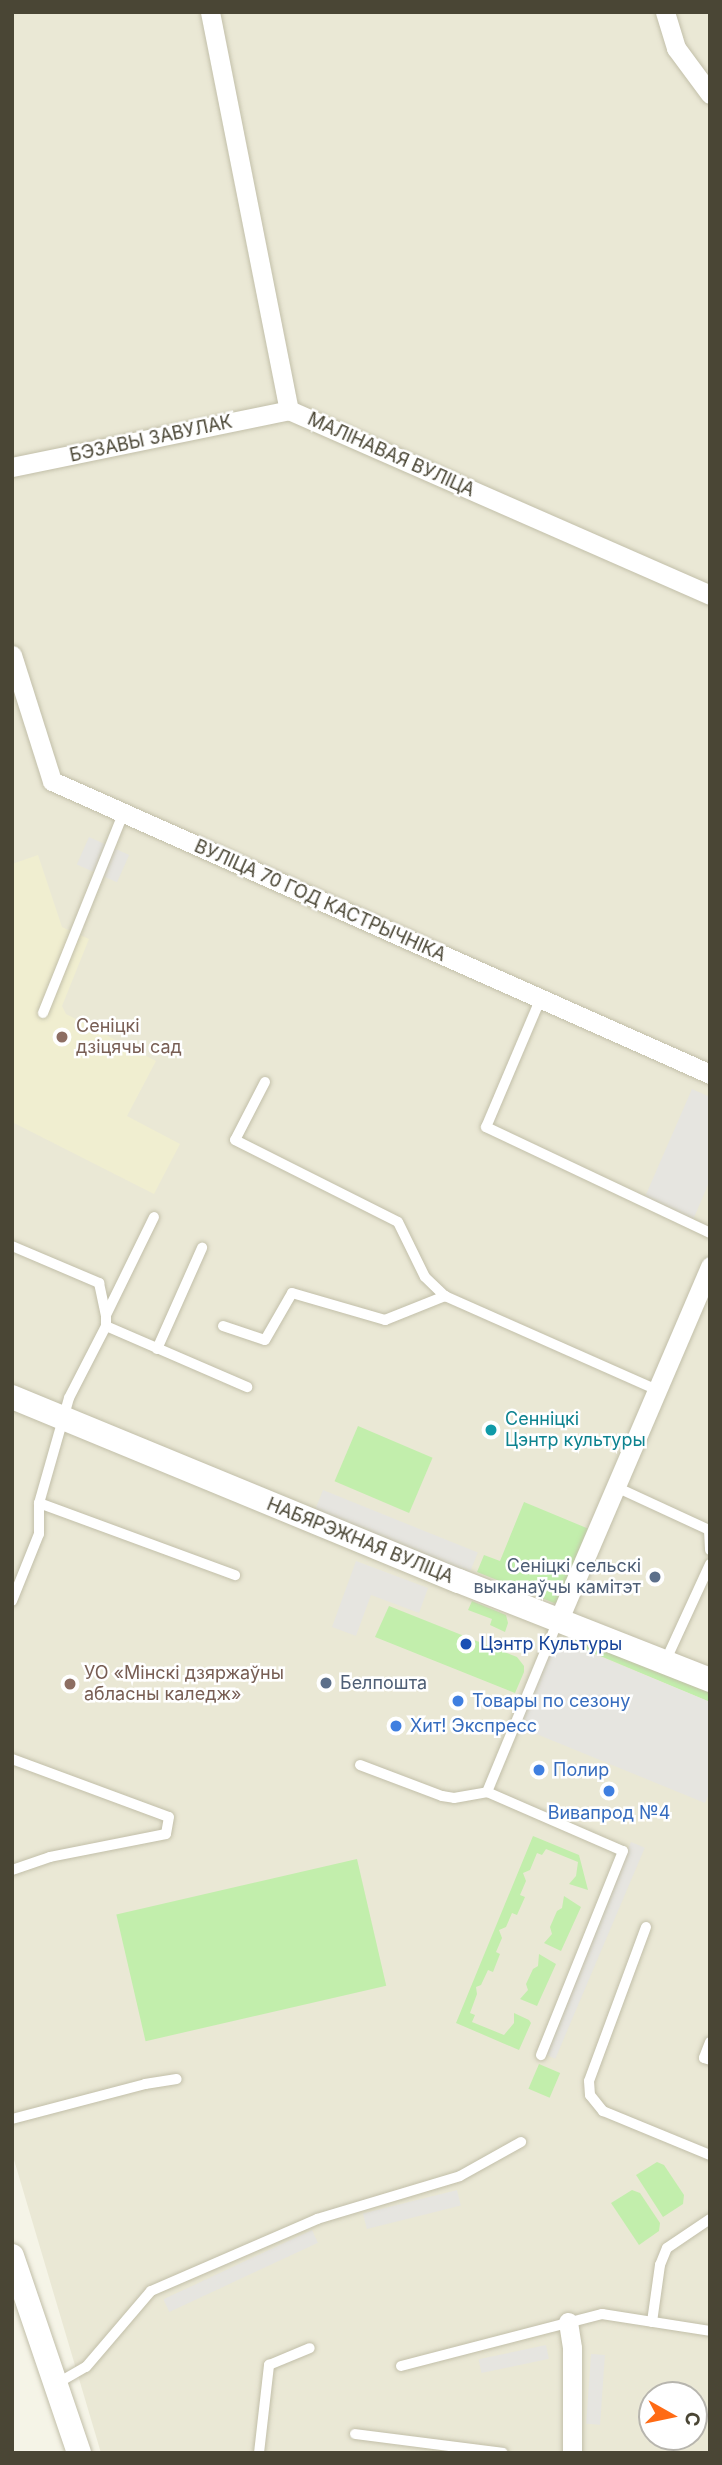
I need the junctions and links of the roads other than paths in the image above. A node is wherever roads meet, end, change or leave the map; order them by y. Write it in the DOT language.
graph roads {
  1 [pos="210,12"];
  2 [pos="665,12"];
  3 [pos="710,94"];
  4 [pos="289,410"];
  5 [pos="12,467"];
  6 [pos="710,595"];
  7 [pos="12,655"];
  8 [pos="123,814"];
  9 [pos="540,1000"];
  10 [pos="43,1013"];
  11 [pos="710,1073"];
  12 [pos="265,1082"];
  13 [pos="154,1217"];
  14 [pos="710,1233"];
  15 [pos="12,1246"];
  16 [pos="202,1248"];
  17 [pos="710,1266"];
  18 [pos="445,1296"];
  19 [pos="106,1315"];
  20 [pos="106,1326"];
  21 [pos="223,1326"];
  22 [pos="157,1349"];
  23 [pos="247,1388"];
  24 [pos="657,1390"];
  25 [pos="12,1396"];
  26 [pos="63,1418"];
  27 [pos="615,1487"];
  28 [pos="39,1503"];
  29 [pos="710,1550"];
  30 [pos="709,1567"];
  31 [pos="235,1575"];
  32 [pos="12,1601"];
  33 [pos="559,1619"];
  34 [pos="666,1662"];
  35 [pos="710,1680"];
  36 [pos="12,1759"];
  37 [pos="360,1765"];
  38 [pos="487,1792"];
  39 [pos="12,1870"];
  40 [pos="646,1927"];
  41 [pos="710,2042"];
  42 [pos="541,2055"];
  43 [pos="710,2060"];
  44 [pos="177,2079"];
  45 [pos="12,2119"];
  46 [pos="521,2142"];
  47 [pos="710,2155"];
  48 [pos="710,2219"];
  49 [pos="12,2256"];
  50 [pos="568,2322"];
  51 [pos="652,2322"];
  52 [pos="710,2331"];
  53 [pos="310,2348"];
  54 [pos="401,2366"];
  55 [pos="56,2384"];
  56 [pos="355,2434"];
  57 [pos="79,2453"];
  58 [pos="259,2453"];
  59 [pos="503,2453"];
  60 [pos="572,2453"];
  1 -- 4 [label="street, МАЛІНАВАЯ ВУЛІЦА"];
  2 -- 3 [label="street"];
  4 -- 5 [label="street, БЭЗАВЫ ЗАВУЛАК"];
  4 -- 6 [label="street, МАЛІНАВАЯ ВУЛІЦА"];
  7 -- 8 [label="street, ВУЛІЦА 70 ГОД КАСТРЫЧНІКА"];
  8 -- 9 [label="street, ВУЛІЦА 70 ГОД КАСТРЫЧНІКА"];
  8 -- 10 [label="lane"];
  9 -- 11 [label="street, ВУЛІЦА 70 ГОД КАСТРЫЧНІКА"];
  9 -- 14 [label="lane"];
  12 -- 18 [label="lane"];
  13 -- 19 [label="lane"];
  15 -- 19 [label="lane"];
  16 -- 22 [label="lane"];
  17 -- 24 [label="street"];
  18 -- 21 [label="lane"];
  18 -- 24 [label="lane"];
  19 -- 20 [label="lane"];
  20 -- 22 [label="lane"];
  20 -- 26 [label="lane"];
  22 -- 23 [label="lane"];
  24 -- 27 [label="street"];
  25 -- 26 [label="street, НАБЯРЭЖНАЯ ВУЛІЦА"];
  26 -- 28 [label="lane"];
  26 -- 33 [label="street, НАБЯРЭЖНАЯ ВУЛІЦА"];
  27 -- 29 [label="lane"];
  27 -- 33 [label="street"];
  28 -- 31 [label="lane"];
  28 -- 32 [label="lane"];
  30 -- 34 [label="lane"];
  33 -- 34 [label="street, НАБЯРЭЖНАЯ ВУЛІЦА"];
  33 -- 38 [label="lane"];
  34 -- 35 [label="street, НАБЯРЭЖНАЯ ВУЛІЦА"];
  36 -- 39 [label="lane"];
  37 -- 38 [label="lane"];
  38 -- 42 [label="lane"];
  40 -- 47 [label="lane"];
  41 -- 43 [label="lane"];
  44 -- 45 [label="lane"];
  46 -- 55 [label="lane"];
  48 -- 51 [label="lane"];
  49 -- 55 [label="street"];
  50 -- 51 [label="lane"];
  50 -- 54 [label="lane"];
  50 -- 60 [label="street"];
  51 -- 52 [label="lane"];
  53 -- 58 [label="lane"];
  55 -- 57 [label="street"];
  56 -- 59 [label="lane"];
}
